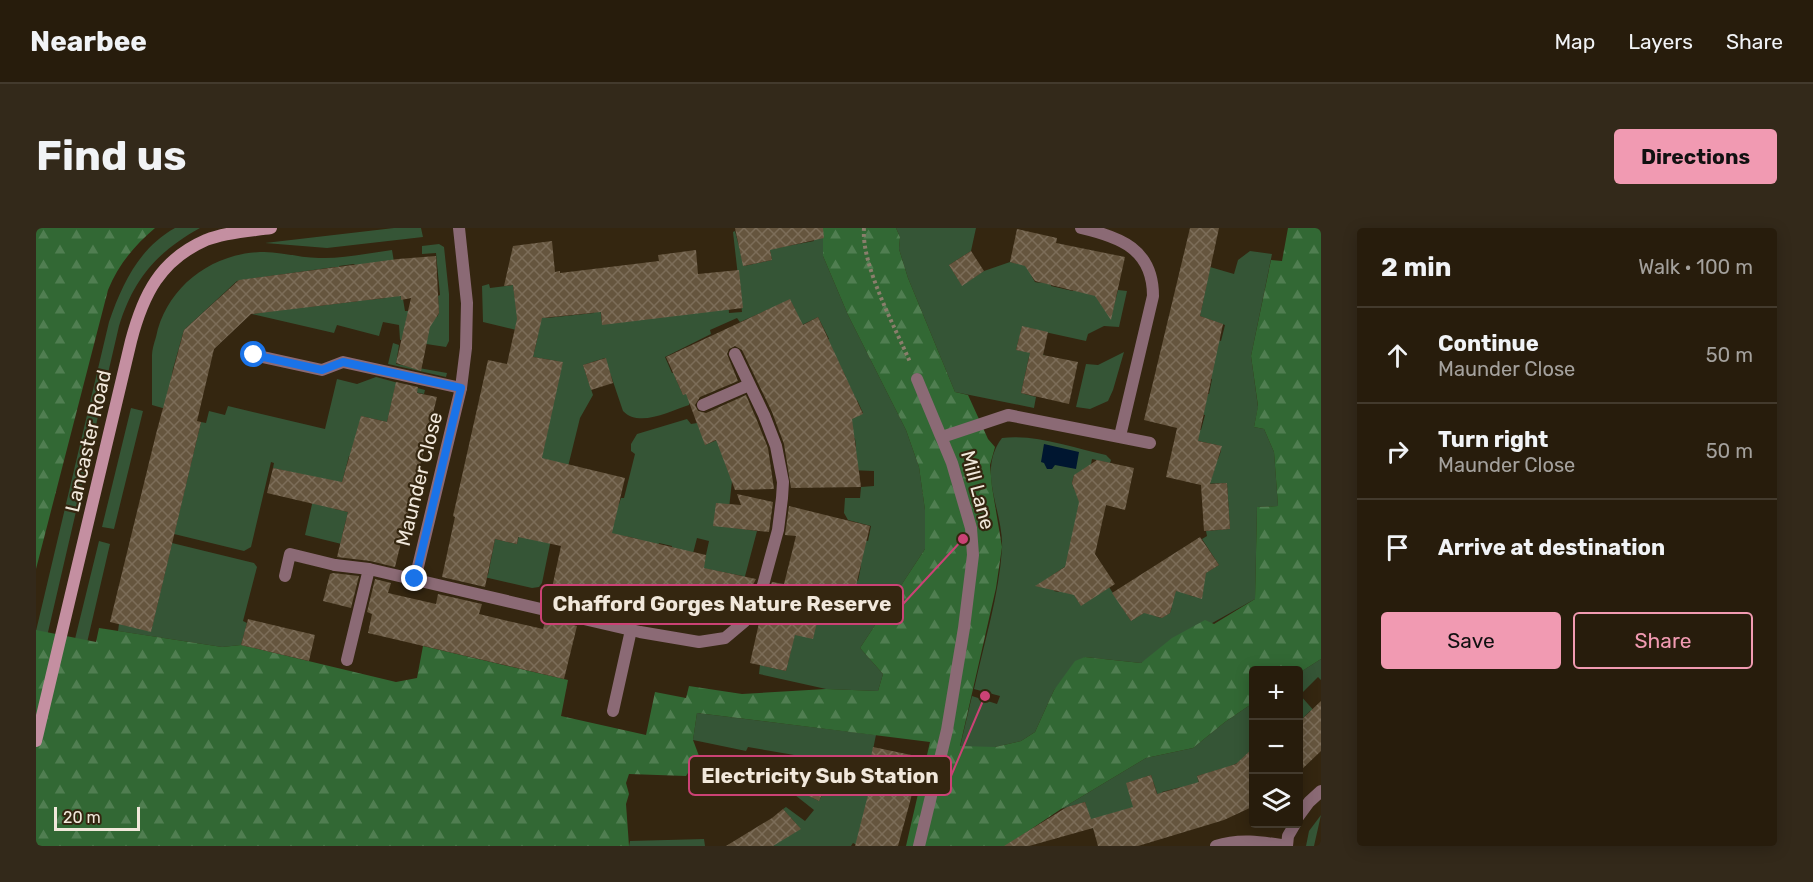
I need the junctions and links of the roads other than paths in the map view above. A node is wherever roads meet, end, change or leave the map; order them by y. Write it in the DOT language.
graph roads {
  1 [pos="271,228"];
  2 [pos="459,228"];
  3 [pos="1081,228"];
  4 [pos="735,354"];
  5 [pos="254,355"];
  6 [pos="917,379"];
  7 [pos="749,385"];
  8 [pos="461,388"];
  9 [pos="703,405"];
  10 [pos="1120,436"];
  11 [pos="942,437"];
  12 [pos="1150,443"];
  13 [pos="369,569"];
  14 [pos="285,576"];
  15 [pos="415,579"];
  16 [pos="631,630"];
  17 [pos="347,660"];
  18 [pos="613,711"];
  19 [pos="36,741"];
  20 [pos="1321,791"];
  21 [pos="1303,812"];
  22 [pos="1293,828"];
  23 [pos="919,846"];
  24 [pos="1216,846"];
  25 [pos="1287,846"];
  1 -- 19 [label="street, Lancaster Road"];
  2 -- 8 [label="street, Maunder Close"];
  3 -- 10 [label="street"];
  4 -- 7 [label="street"];
  5 -- 8 [label="street, Maunder Close"];
  6 -- 11 [label="street, Mill Lane"];
  7 -- 9 [label="street"];
  7 -- 16 [label="street"];
  8 -- 15 [label="street, Maunder Close"];
  10 -- 11 [label="street"];
  10 -- 12 [label="street"];
  11 -- 23 [label="street, Mill Lane"];
  13 -- 14 [label="street"];
  13 -- 15 [label="street"];
  13 -- 17 [label="street"];
  15 -- 16 [label="street"];
  16 -- 18 [label="street"];
  20 -- 21 [label="street"];
  22 -- 25 [label="street"];
  24 -- 25 [label="street"];
}
